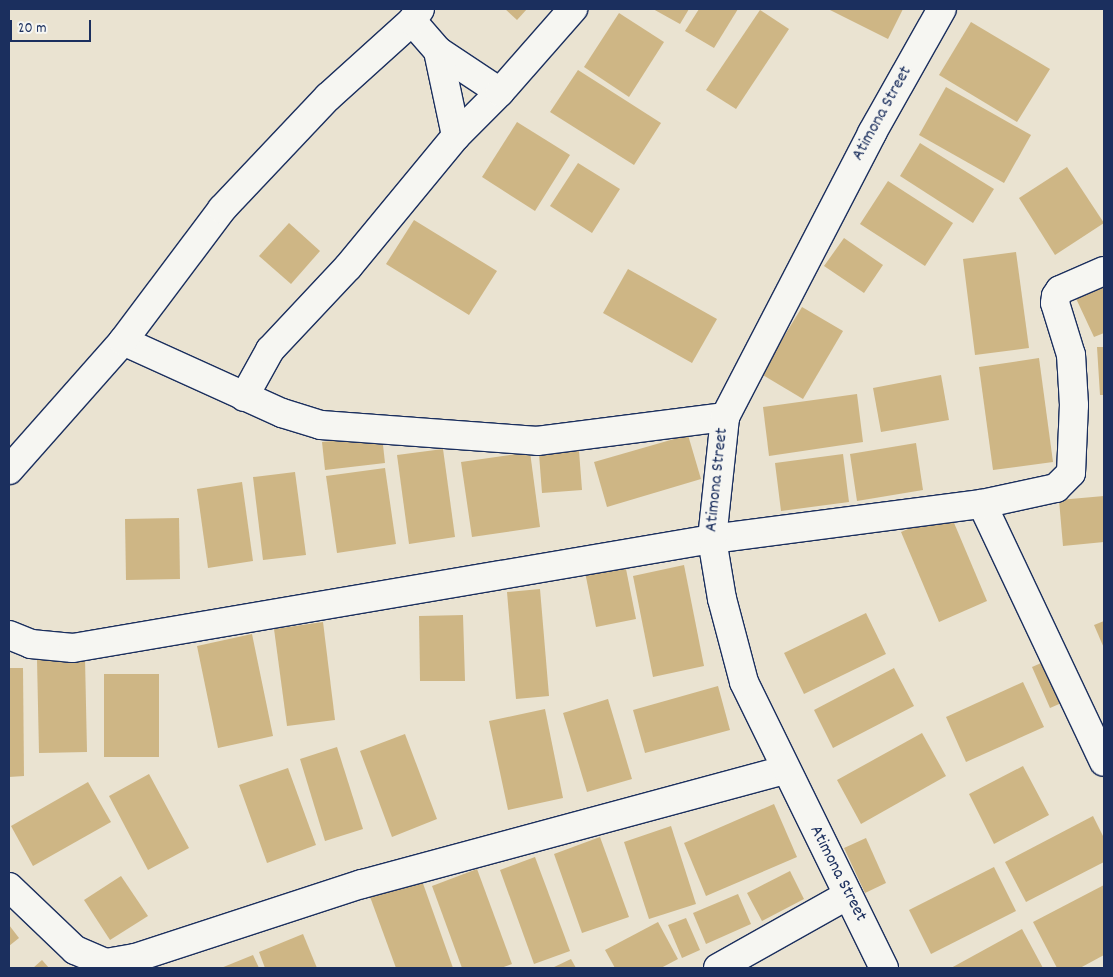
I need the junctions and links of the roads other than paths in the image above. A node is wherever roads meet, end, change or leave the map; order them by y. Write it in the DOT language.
graph roads {
  1 [pos="573,9"];
  2 [pos="942,9"];
  3 [pos="416,15"];
  4 [pos="438,51"];
  5 [pos="500,92"];
  6 [pos="456,136"];
  7 [pos="1104,271"];
  8 [pos="123,341"];
  9 [pos="244,397"];
  10 [pos="725,417"];
  11 [pos="9,470"];
  12 [pos="982,504"];
  13 [pos="712,539"];
  14 [pos="9,635"];
  15 [pos="1104,762"];
  16 [pos="785,770"];
  17 [pos="9,887"];
  18 [pos="848,895"];
  19 [pos="718,968"];
  20 [pos="884,968"];
  1 -- 5 [label="street"];
  2 -- 10 [label="street, Atimona Street"];
  3 -- 4 [label="street"];
  3 -- 8 [label="street"];
  4 -- 5 [label="street"];
  4 -- 6 [label="street"];
  5 -- 6 [label="street"];
  6 -- 9 [label="street"];
  7 -- 12 [label="street"];
  8 -- 9 [label="street"];
  8 -- 11 [label="street"];
  9 -- 10 [label="street"];
  10 -- 13 [label="street, Atimona Street"];
  12 -- 13 [label="street"];
  12 -- 15 [label="street"];
  13 -- 14 [label="street"];
  13 -- 16 [label="street, Atimona Street"];
  16 -- 17 [label="street"];
  16 -- 18 [label="street, Atimona Street"];
  18 -- 19 [label="street"];
  18 -- 20 [label="street, Atimona Street"];
}
